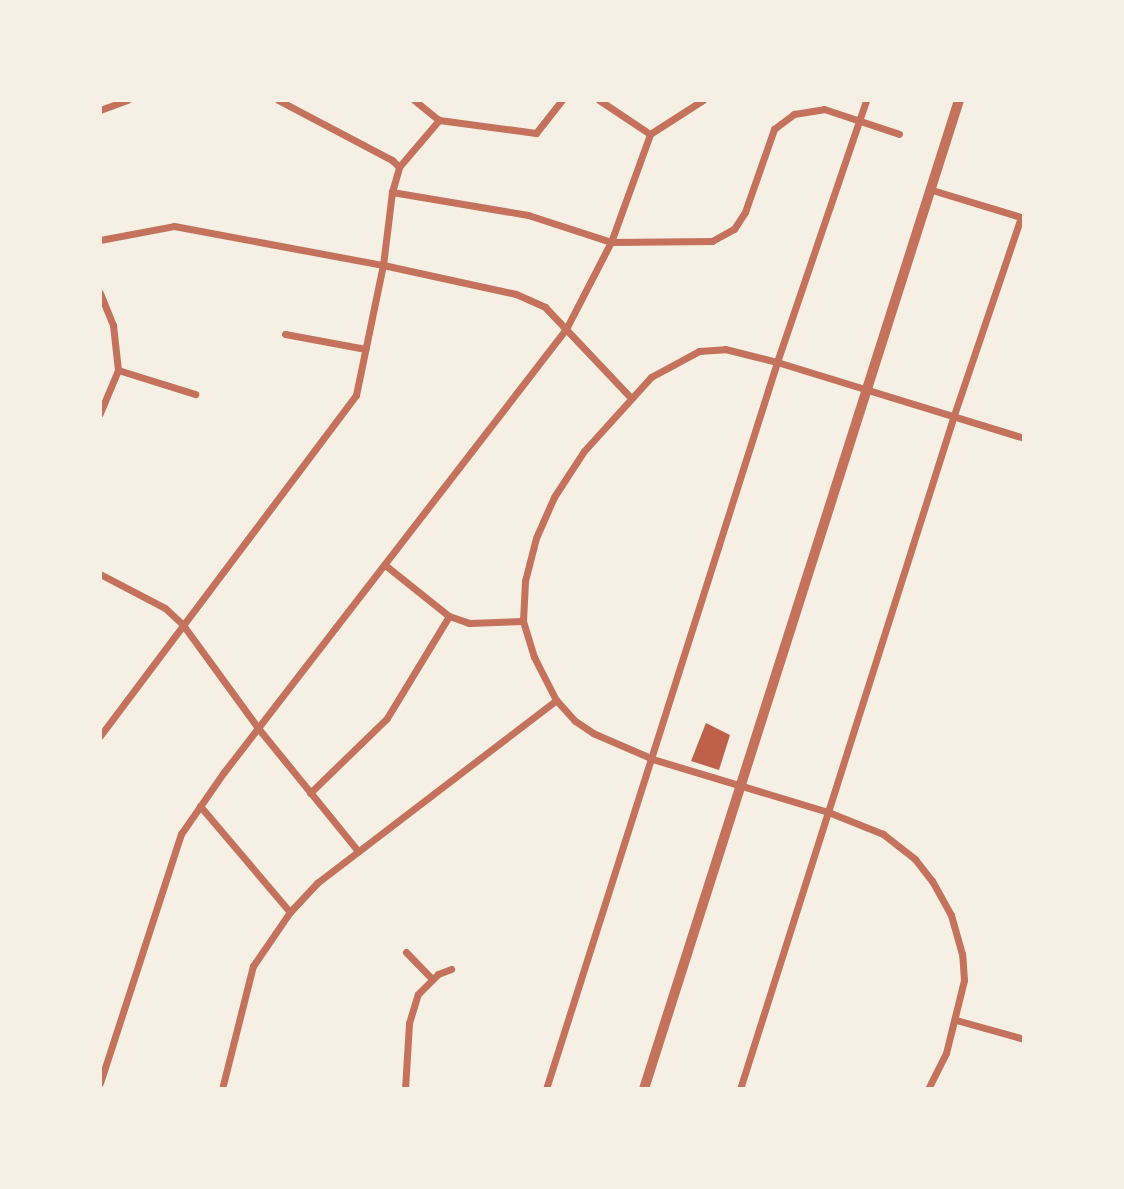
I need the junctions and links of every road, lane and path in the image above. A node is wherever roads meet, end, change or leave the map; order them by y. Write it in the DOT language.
graph roads {
  1 [pos="127,100"];
  2 [pos="278,100"];
  3 [pos="414,100"];
  4 [pos="562,100"];
  5 [pos="598,100"];
  6 [pos="704,100"];
  7 [pos="866,100"];
  8 [pos="959,100"];
  9 [pos="100,110"];
  10 [pos="439,120"];
  11 [pos="859,120"];
  12 [pos="650,134"];
  13 [pos="900,134"];
  14 [pos="399,167"];
  15 [pos="932,190"];
  16 [pos="392,192"];
  17 [pos="1023,218"];
  18 [pos="100,240"];
  19 [pos="611,242"];
  20 [pos="383,265"];
  21 [pos="100,293"];
  22 [pos="566,329"];
  23 [pos="285,334"];
  24 [pos="366,349"];
  25 [pos="777,362"];
  26 [pos="118,370"];
  27 [pos="869,388"];
  28 [pos="195,394"];
  29 [pos="630,397"];
  30 [pos="100,413"];
  31 [pos="954,415"];
  32 [pos="1024,427"];
  33 [pos="1023,437"];
  34 [pos="385,565"];
  35 [pos="100,574"];
  36 [pos="449,616"];
  37 [pos="523,621"];
  38 [pos="183,625"];
  39 [pos="556,699"];
  40 [pos="258,728"];
  41 [pos="100,736"];
  42 [pos="653,758"];
  43 [pos="740,786"];
  44 [pos="310,793"];
  45 [pos="200,806"];
  46 [pos="828,812"];
  47 [pos="358,851"];
  48 [pos="290,912"];
  49 [pos="406,952"];
  50 [pos="451,970"];
  51 [pos="432,979"];
  52 [pos="956,1020"];
  53 [pos="1024,1039"];
  54 [pos="100,1083"];
  55 [pos="222,1089"];
  56 [pos="405,1089"];
  57 [pos="547,1089"];
  58 [pos="644,1089"];
  59 [pos="740,1089"];
  60 [pos="928,1089"];
  1 -- 9 [label="street"];
  2 -- 14 [label="street"];
  3 -- 10 [label="street"];
  4 -- 10 [label="street"];
  5 -- 12 [label="street"];
  6 -- 12 [label="street"];
  7 -- 11 [label="street"];
  8 -- 15 [label="street"];
  10 -- 14 [label="street"];
  11 -- 13 [label="street"];
  11 -- 19 [label="street"];
  11 -- 25 [label="street"];
  12 -- 19 [label="street"];
  14 -- 16 [label="street"];
  15 -- 17 [label="street"];
  15 -- 27 [label="street"];
  16 -- 19 [label="street"];
  16 -- 20 [label="street"];
  17 -- 31 [label="street"];
  18 -- 20 [label="street"];
  19 -- 22 [label="street"];
  20 -- 22 [label="street"];
  20 -- 24 [label="street"];
  21 -- 26 [label="street"];
  22 -- 29 [label="street"];
  22 -- 34 [label="street"];
  23 -- 24 [label="street"];
  24 -- 38 [label="street"];
  25 -- 27 [label="street"];
  25 -- 29 [label="street"];
  25 -- 42 [label="street"];
  26 -- 28 [label="street"];
  26 -- 30 [label="street"];
  27 -- 31 [label="street"];
  27 -- 43 [label="street"];
  29 -- 37 [label="street"];
  31 -- 33 [label="street"];
  31 -- 46 [label="street"];
  32 -- 33 [label="street"];
  34 -- 36 [label="street"];
  34 -- 40 [label="street"];
  35 -- 38 [label="street"];
  36 -- 37 [label="street"];
  36 -- 44 [label="street"];
  37 -- 39 [label="street"];
  38 -- 40 [label="street"];
  38 -- 41 [label="street"];
  39 -- 42 [label="street"];
  39 -- 47 [label="street"];
  40 -- 44 [label="street"];
  40 -- 45 [label="street"];
  42 -- 43 [label="street"];
  42 -- 57 [label="street"];
  43 -- 46 [label="street"];
  43 -- 58 [label="street"];
  44 -- 47 [label="street"];
  45 -- 48 [label="street"];
  45 -- 54 [label="street"];
  46 -- 52 [label="street"];
  46 -- 59 [label="street"];
  47 -- 48 [label="street"];
  48 -- 55 [label="street"];
  49 -- 51 [label="street"];
  50 -- 51 [label="street"];
  51 -- 56 [label="street"];
  52 -- 53 [label="street"];
  52 -- 60 [label="street"];
}
